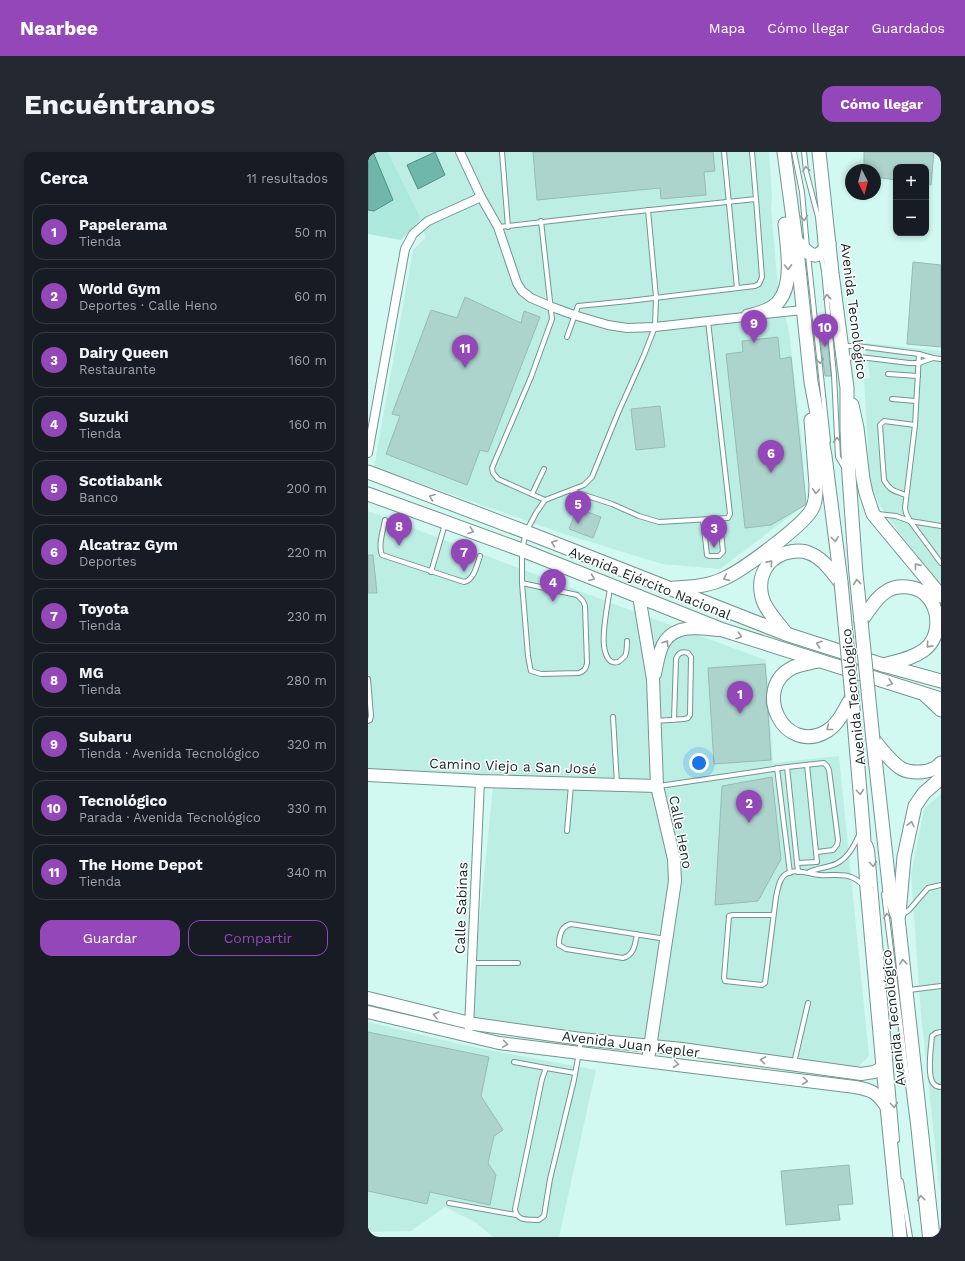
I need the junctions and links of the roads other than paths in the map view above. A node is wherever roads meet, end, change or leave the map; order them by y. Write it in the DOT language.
graph roads {
  1 [pos="460,152"];
  2 [pos="502,152"];
  3 [pos="724,152"];
  4 [pos="752,152"];
  5 [pos="784,152"];
  6 [pos="794,152"];
  7 [pos="804,152"];
  8 [pos="819,152"];
  9 [pos="786,172"];
  10 [pos="480,197"];
  11 [pos="756,199"];
  12 [pos="728,202"];
  13 [pos="648,210"];
  14 [pos="541,222"];
  15 [pos="508,227"];
  16 [pos="498,228"];
  17 [pos="796,241"];
  18 [pos="829,243"];
  19 [pos="808,253"];
  20 [pos="821,254"];
  21 [pos="736,288"];
  22 [pos="656,297"];
  23 [pos="552,307"];
  24 [pos="803,310"];
  25 [pos="574,315"];
  26 [pos="748,316"];
  27 [pos="708,320"];
  28 [pos="655,327"];
  29 [pos="566,336"];
  30 [pos="842,352"];
  31 [pos="919,354"];
  32 [pos="933,358"];
  33 [pos="941,358"];
  34 [pos="918,362"];
  35 [pos="888,374"];
  36 [pos="918,376"];
  37 [pos="811,382"];
  38 [pos="847,388"];
  39 [pos="892,399"];
  40 [pos="916,401"];
  41 [pos="915,425"];
  42 [pos="829,449"];
  43 [pos="368,453"];
  44 [pos="830,457"];
  45 [pos="544,469"];
  46 [pos="368,472"];
  47 [pos="827,473"];
  48 [pos="849,476"];
  49 [pos="571,491"];
  50 [pos="368,494"];
  51 [pos="532,494"];
  52 [pos="906,495"];
  53 [pos="545,500"];
  54 [pos="873,514"];
  55 [pos="385,520"];
  56 [pos="703,520"];
  57 [pos="720,520"];
  58 [pos="910,521"];
  59 [pos="445,522"];
  60 [pos="941,526"];
  61 [pos="526,532"];
  62 [pos="522,550"];
  63 [pos="480,556"];
  64 [pos="941,563"];
  65 [pos="430,572"];
  66 [pos="840,582"];
  67 [pos="522,583"];
  68 [pos="610,585"];
  69 [pos="669,588"];
  70 [pos="639,596"];
  71 [pos="941,596"];
  72 [pos="861,621"];
  73 [pos="723,630"];
  74 [pos="786,634"];
  75 [pos="627,641"];
  76 [pos="819,661"];
  77 [pos="883,665"];
  78 [pos="368,679"];
  79 [pos="654,679"];
  80 [pos="941,681"];
  81 [pos="923,693"];
  82 [pos="852,697"];
  83 [pos="941,699"];
  84 [pos="941,710"];
  85 [pos="613,717"];
  86 [pos="674,720"];
  87 [pos="368,721"];
  88 [pos="655,721"];
  89 [pos="873,740"];
  90 [pos="941,763"];
  91 [pos="807,765"];
  92 [pos="787,767"];
  93 [pos="777,768"];
  94 [pos="368,775"];
  95 [pos="941,778"];
  96 [pos="480,781"];
  97 [pos="571,784"];
  98 [pos="617,785"];
  99 [pos="657,786"];
  100 [pos="863,827"];
  101 [pos="567,831"];
  102 [pos="816,852"];
  103 [pos="817,862"];
  104 [pos="797,863"];
  105 [pos="887,864"];
  106 [pos="818,868"];
  107 [pos="798,872"];
  108 [pos="809,872"];
  109 [pos="790,873"];
  110 [pos="818,875"];
  111 [pos="883,881"];
  112 [pos="941,885"];
  113 [pos="867,888"];
  114 [pos="884,889"];
  115 [pos="773,915"];
  116 [pos="898,918"];
  117 [pos="637,934"];
  118 [pos="666,939"];
  119 [pos="472,963"];
  120 [pos="518,963"];
  121 [pos="941,986"];
  122 [pos="906,991"];
  123 [pos="368,998"];
  124 [pos="808,1003"];
  125 [pos="368,1012"];
  126 [pos="470,1023"];
  127 [pos="941,1032"];
  128 [pos="467,1036"];
  129 [pos="581,1039"];
  130 [pos="650,1046"];
  131 [pos="578,1053"];
  132 [pos="649,1061"];
  133 [pos="514,1062"];
  134 [pos="794,1065"];
  135 [pos="882,1067"];
  136 [pos="546,1068"];
  137 [pos="575,1073"];
  138 [pos="941,1087"];
  139 [pos="886,1106"];
  140 [pos="897,1146"];
  141 [pos="900,1177"];
  142 [pos="449,1203"];
  143 [pos="516,1215"];
  144 [pos="900,1237"];
  145 [pos="910,1237"];
  146 [pos="925,1237"];
  147 [pos="932,1237"];
  1 -- 10 [label="street"];
  2 -- 15 [label="lane"];
  3 -- 12 [label="lane"];
  4 -- 11 [label="lane"];
  5 -- 9 [label="main road, Avenida Tecnológico"];
  6 -- 19 [label="lane, one-way"];
  20 -- 7 [label="lane, one-way"];
  8 -- 18 [label="main road, Avenida Tecnológico"];
  9 -- 17 [label="main road, Avenida Tecnológico"];
  9 -- 26 [label="main road, one-way"];
  10 -- 16 [label="street"];
  10 -- 43 [label="street"];
  11 -- 12 [label="lane"];
  11 -- 21 [label="lane"];
  12 -- 13 [label="lane"];
  12 -- 21 [label="lane"];
  13 -- 14 [label="lane"];
  13 -- 22 [label="lane"];
  14 -- 15 [label="lane"];
  14 -- 23 [label="lane"];
  15 -- 16 [label="lane"];
  16 -- 23 [label="street"];
  17 -- 19 [label="main road"];
  17 -- 24 [label="main road, Avenida Tecnológico"];
  18 -- 20 [label="main road"];
  18 -- 30 [label="main road, Avenida Tecnológico"];
  19 -- 20 [label="main road"];
  19 -- 42 [label="lane, one-way"];
  48 -- 20 [label="lane, one-way"];
  21 -- 22 [label="lane"];
  22 -- 25 [label="lane"];
  22 -- 28 [label="lane"];
  23 -- 25 [label="street"];
  23 -- 51 [label="lane"];
  24 -- 26 [label="street"];
  24 -- 37 [label="main road, Avenida Tecnológico"];
  25 -- 28 [label="street"];
  25 -- 29 [label="lane"];
  26 -- 27 [label="street"];
  27 -- 28 [label="street"];
  27 -- 57 [label="lane"];
  28 -- 49 [label="lane"];
  30 -- 31 [label="lane"];
  30 -- 34 [label="lane"];
  30 -- 38 [label="main road, Avenida Tecnológico"];
  31 -- 32 [label="lane"];
  31 -- 34 [label="lane"];
  32 -- 33 [label="lane"];
  32 -- 34 [label="lane"];
  34 -- 36 [label="lane"];
  35 -- 36 [label="lane"];
  36 -- 40 [label="lane"];
  37 -- 47 [label="main road, Avenida Tecnológico"];
  37 -- 69 [label="main road, one-way"];
  38 -- 48 [label="main road, Avenida Tecnológico"];
  38 -- 54 [label="main road"];
  39 -- 40 [label="lane"];
  40 -- 41 [label="lane"];
  41 -- 52 [label="lane"];
  41 -- 52 [label="lane"];
  44 -- 47 [label="lane"];
  45 -- 51 [label="lane"];
  61 -- 46 [label="main road, Avenida Ejército Nacional, one-way"];
  47 -- 66 [label="main road, Avenida Tecnológico, one-way"];
  72 -- 48 [label="main road, Avenida Tecnológico, one-way"];
  49 -- 53 [label="lane"];
  49 -- 56 [label="lane"];
  50 -- 59 [label="main road, Avenida Ejército Nacional"];
  51 -- 53 [label="lane"];
  52 -- 58 [label="lane"];
  53 -- 61 [label="lane"];
  54 -- 58 [label="lane"];
  71 -- 54 [label="main road, one-way"];
  55 -- 65 [label="lane"];
  56 -- 57 [label="lane"];
  56 -- 57 [label="lane"];
  58 -- 60 [label="lane"];
  58 -- 64 [label="lane"];
  59 -- 62 [label="main road, Avenida Ejército Nacional, one-way"];
  59 -- 65 [label="lane"];
  61 -- 62 [label="lane"];
  69 -- 61 [label="main road, Avenida Ejército Nacional, one-way"];
  62 -- 67 [label="lane"];
  62 -- 68 [label="main road, Avenida Ejército Nacional, one-way"];
  63 -- 65 [label="lane"];
  74 -- 66 [label="main road, one-way"];
  66 -- 82 [label="main road, Avenida Tecnológico, bridge"];
  67 -- 67 [label="lane"];
  68 -- 70 [label="main road, Avenida Ejército Nacional"];
  68 -- 75 [label="lane"];
  69 -- 74 [label="main road, Avenida Ejército Nacional"];
  70 -- 73 [label="main road, Avenida Ejército Nacional"];
  70 -- 79 [label="street, Calle Heno"];
  72 -- 77 [label="main road, one-way"];
  72 -- 89 [label="main road, Avenida Tecnológico, bridge"];
  73 -- 76 [label="main road, Avenida Ejército Nacional, one-way"];
  79 -- 73 [label="street, Calle Heno, one-way"];
  77 -- 74 [label="main road, Avenida Ejército Nacional, one-way"];
  76 -- 81 [label="main road, Avenida Ejército Nacional, one-way"];
  82 -- 76 [label="main road, one-way"];
  77 -- 80 [label="main road, Avenida Ejército Nacional"];
  78 -- 87 [label="lane"];
  79 -- 88 [label="street, Calle Heno"];
  81 -- 83 [label="main road, Avenida Ejército Nacional"];
  81 -- 84 [label="main road"];
  82 -- 100 [label="main road, Avenida Tecnológico, one-way"];
  85 -- 98 [label="lane"];
  86 -- 86 [label="lane"];
  86 -- 88 [label="lane"];
  88 -- 99 [label="street, Calle Heno"];
  89 -- 90 [label="main road"];
  89 -- 105 [label="main road, Avenida Tecnológico"];
  91 -- 92 [label="lane"];
  91 -- 102 [label="lane"];
  91 -- 102 [label="lane"];
  92 -- 93 [label="lane"];
  92 -- 104 [label="lane"];
  93 -- 99 [label="lane"];
  93 -- 109 [label="lane"];
  94 -- 96 [label="street, Camino Viejo a San José"];
  116 -- 95 [label="main road, one-way"];
  96 -- 97 [label="street, Camino Viejo a San José"];
  96 -- 119 [label="street, Calle Sabinas"];
  97 -- 98 [label="street, Camino Viejo a San José"];
  97 -- 101 [label="lane"];
  98 -- 99 [label="street, Camino Viejo a San José"];
  99 -- 118 [label="street, Calle Heno"];
  100 -- 106 [label="lane"];
  100 -- 113 [label="main road, Avenida Tecnológico"];
  100 -- 140 [label="lane, one-way"];
  102 -- 103 [label="lane"];
  103 -- 104 [label="lane"];
  103 -- 106 [label="lane"];
  104 -- 107 [label="lane"];
  105 -- 111 [label="lane"];
  105 -- 116 [label="main road, Avenida Tecnológico"];
  106 -- 108 [label="lane"];
  106 -- 110 [label="lane"];
  107 -- 108 [label="lane"];
  107 -- 109 [label="lane"];
  108 -- 110 [label="lane"];
  109 -- 115 [label="lane"];
  110 -- 113 [label="lane"];
  112 -- 116 [label="lane"];
  113 -- 135 [label="main road, Avenida Tecnológico"];
  146 -- 114 [label="lane, one-way"];
  115 -- 115 [label="lane"];
  122 -- 116 [label="main road, Avenida Tecnológico, one-way"];
  117 -- 117 [label="lane"];
  117 -- 118 [label="lane"];
  118 -- 130 [label="street, Calle Heno"];
  119 -- 120 [label="lane"];
  119 -- 126 [label="street, Calle Sabinas"];
  121 -- 122 [label="lane"];
  122 -- 147 [label="main road, Avenida Tecnológico"];
  126 -- 123 [label="street, Avenida Juan Kepler, one-way"];
  124 -- 134 [label="lane"];
  125 -- 128 [label="street, Avenida Juan Kepler"];
  126 -- 128 [label="street, Calle Sabinas"];
  126 -- 129 [label="street, Avenida Juan Kepler"];
  127 -- 138 [label="lane"];
  128 -- 131 [label="street, Avenida Juan Kepler, one-way"];
  129 -- 130 [label="street, Avenida Juan Kepler"];
  129 -- 131 [label="lane"];
  130 -- 132 [label="street, Calle Heno"];
  134 -- 130 [label="street, Avenida Juan Kepler, one-way"];
  131 -- 132 [label="street, Avenida Juan Kepler"];
  131 -- 137 [label="lane"];
  132 -- 139 [label="street, Avenida Juan Kepler, one-way"];
  133 -- 136 [label="lane"];
  134 -- 135 [label="street, Avenida Juan Kepler"];
  135 -- 139 [label="main road, Avenida Tecnológico"];
  136 -- 137 [label="lane"];
  136 -- 143 [label="lane"];
  137 -- 143 [label="lane"];
  139 -- 144 [label="main road, Avenida Tecnológico"];
  141 -- 145 [label="lane"];
  142 -- 143 [label="lane"];
}
